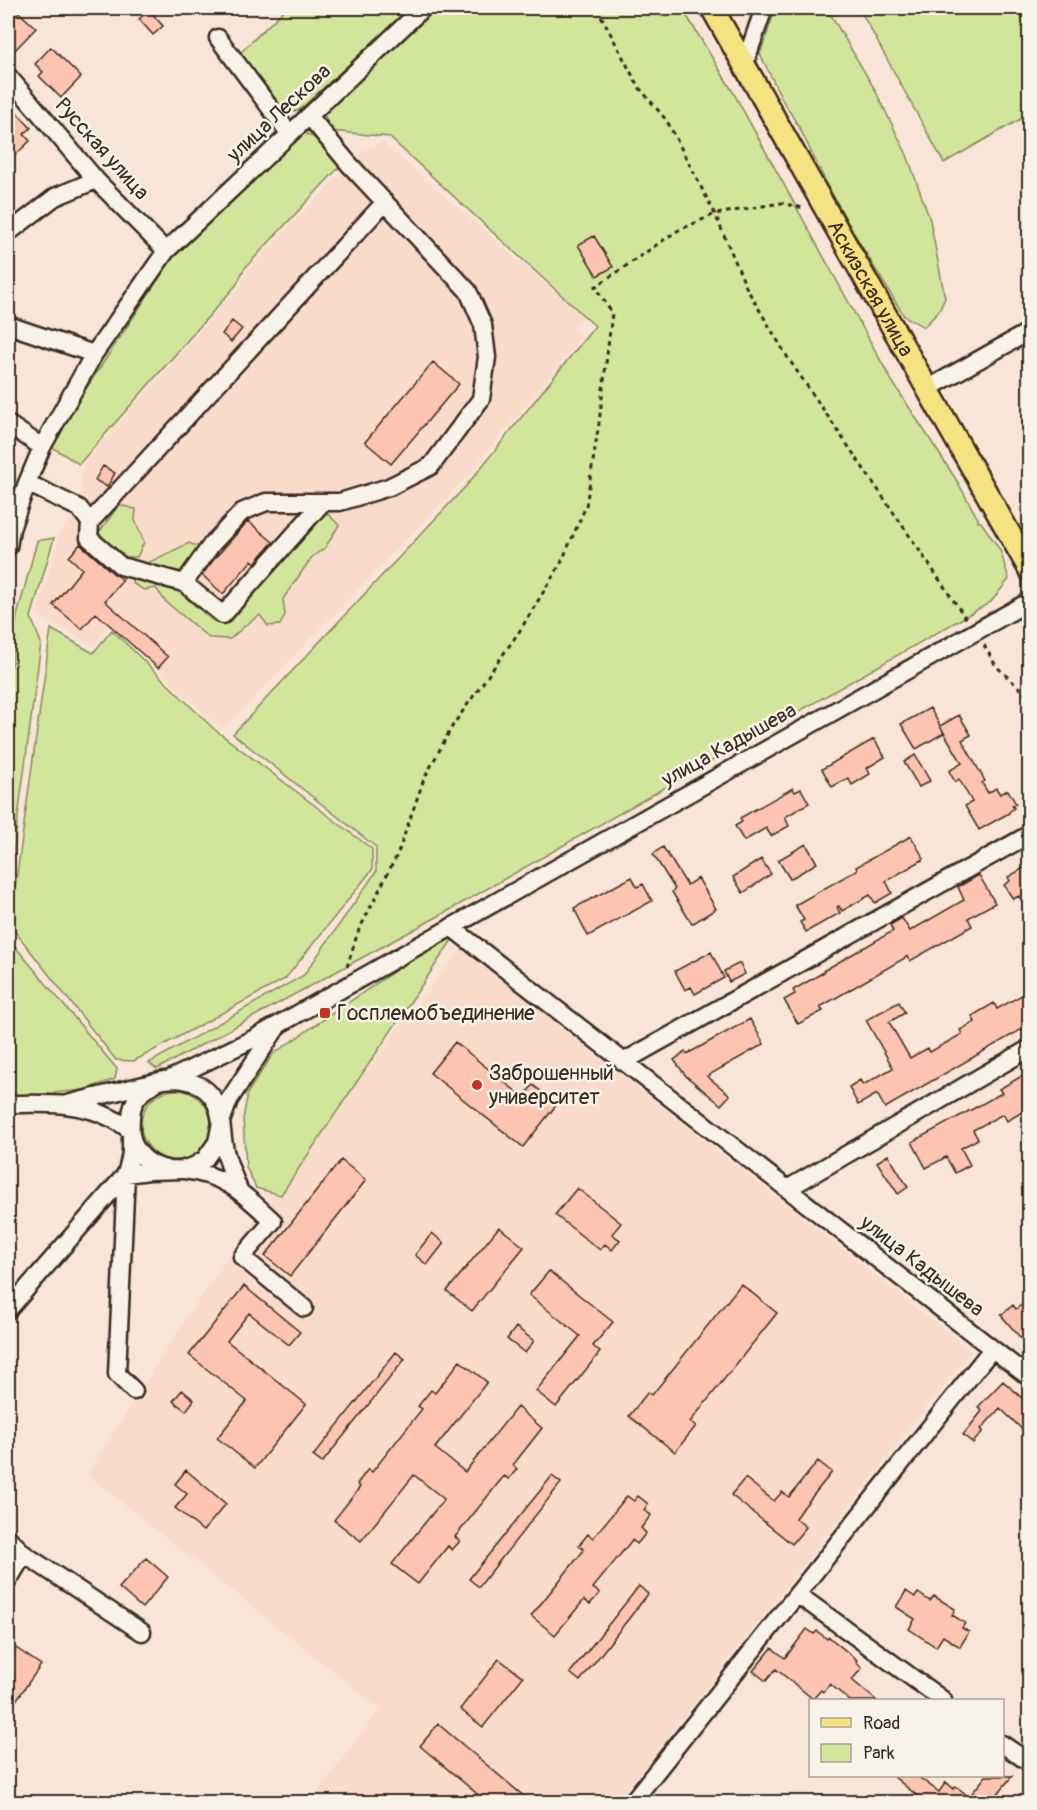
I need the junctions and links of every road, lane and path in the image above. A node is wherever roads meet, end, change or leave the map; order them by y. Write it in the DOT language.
graph roads {
  1 [pos="423,8"];
  2 [pos="597,8"];
  3 [pos="712,8"];
  4 [pos="764,8"];
  5 [pos="218,38"];
  6 [pos="744,66"];
  7 [pos="8,76"];
  8 [pos="309,116"];
  9 [pos="289,133"];
  10 [pos="96,180"];
  11 [pos="385,202"];
  12 [pos="827,212"];
  13 [pos="715,213"];
  14 [pos="8,233"];
  15 [pos="166,251"];
  16 [pos="8,325"];
  17 [pos="1029,331"];
  18 [pos="94,354"];
  19 [pos="927,389"];
  20 [pos="8,424"];
  21 [pos="42,447"];
  22 [pos="27,483"];
  23 [pos="323,502"];
  24 [pos="90,522"];
  25 [pos="8,547"];
  26 [pos="1029,570"];
  27 [pos="184,583"];
  28 [pos="1029,601"];
  29 [pos="975,632"];
  30 [pos="1029,698"];
  31 [pos="1029,834"];
  32 [pos="451,927"];
  33 [pos="341,989"];
  34 [pos="279,1024"];
  35 [pos="1029,1048"];
  36 [pos="623,1062"];
  37 [pos="165,1080"];
  38 [pos="8,1104"];
  39 [pos="67,1104"];
  40 [pos="221,1122"];
  41 [pos="130,1132"];
  42 [pos="174,1170"];
  43 [pos="126,1174"];
  44 [pos="239,1190"];
  45 [pos="787,1190"];
  46 [pos="304,1308"];
  47 [pos="8,1310"];
  48 [pos="992,1349"];
  49 [pos="1029,1378"];
  50 [pos="134,1391"];
  51 [pos="8,1538"];
  52 [pos="24,1554"];
  53 [pos="8,1581"];
  54 [pos="797,1594"];
  55 [pos="141,1632"];
  56 [pos="940,1699"];
  57 [pos="1004,1745"];
  58 [pos="1029,1763"];
  59 [pos="632,1803"];
  1 -- 8 [label="street, улица Лескова"];
  2 -- 13 [label="path"];
  3 -- 6 [label="main road, Аскизская улица"];
  4 -- 6 [label="street"];
  5 -- 9 [label="street"];
  6 -- 12 [label="main road, Аскизская улица"];
  7 -- 10 [label="street, Русская улица"];
  8 -- 9 [label="street, улица Лескова"];
  8 -- 11 [label="street"];
  9 -- 15 [label="street, улица Лескова"];
  10 -- 14 [label="street"];
  10 -- 15 [label="street, Русская улица"];
  11 -- 23 [label="street"];
  11 -- 24 [label="street"];
  12 -- 13 [label="path"];
  12 -- 19 [label="main road, Аскизская улица"];
  13 -- 29 [label="path"];
  13 -- 33 [label="path"];
  15 -- 18 [label="street, улица Лескова"];
  16 -- 18 [label="street"];
  17 -- 19 [label="street"];
  18 -- 21 [label="street, улица Лескова"];
  19 -- 26 [label="main road, Аскизская улица"];
  20 -- 21 [label="street"];
  21 -- 22 [label="street, улица Лескова"];
  22 -- 24 [label="street"];
  22 -- 25 [label="street, улица Лескова"];
  23 -- 27 [label="street"];
  23 -- 27 [label="street"];
  24 -- 27 [label="street"];
  28 -- 29 [label="street, улица Кадышева"];
  29 -- 30 [label="path"];
  29 -- 32 [label="street, улица Кадышева"];
  31 -- 36 [label="street"];
  32 -- 33 [label="street, улица Кадышева"];
  32 -- 36 [label="street, улица Кадышева"];
  33 -- 34 [label="street, улица Кадышева"];
  34 -- 37 [label="street, улица Кадышева"];
  34 -- 40 [label="street"];
  35 -- 45 [label="street"];
  36 -- 45 [label="street, улица Кадышева"];
  37 -- 39 [label="street"];
  37 -- 40 [label="street"];
  37 -- 41 [label="street"];
  38 -- 39 [label="street"];
  39 -- 41 [label="street"];
  40 -- 42 [label="street"];
  40 -- 44 [label="street"];
  41 -- 42 [label="street"];
  41 -- 43 [label="street"];
  42 -- 43 [label="street"];
  42 -- 44 [label="street"];
  43 -- 47 [label="street"];
  43 -- 50 [label="street"];
  44 -- 46 [label="street"];
  45 -- 48 [label="street, улица Кадышева"];
  48 -- 49 [label="street, улица Кадышева"];
  48 -- 54 [label="street"];
  51 -- 52 [label="street"];
  52 -- 53 [label="street"];
  52 -- 55 [label="street"];
  54 -- 56 [label="street"];
  54 -- 59 [label="street"];
  57 -- 58 [label="street"];
}
